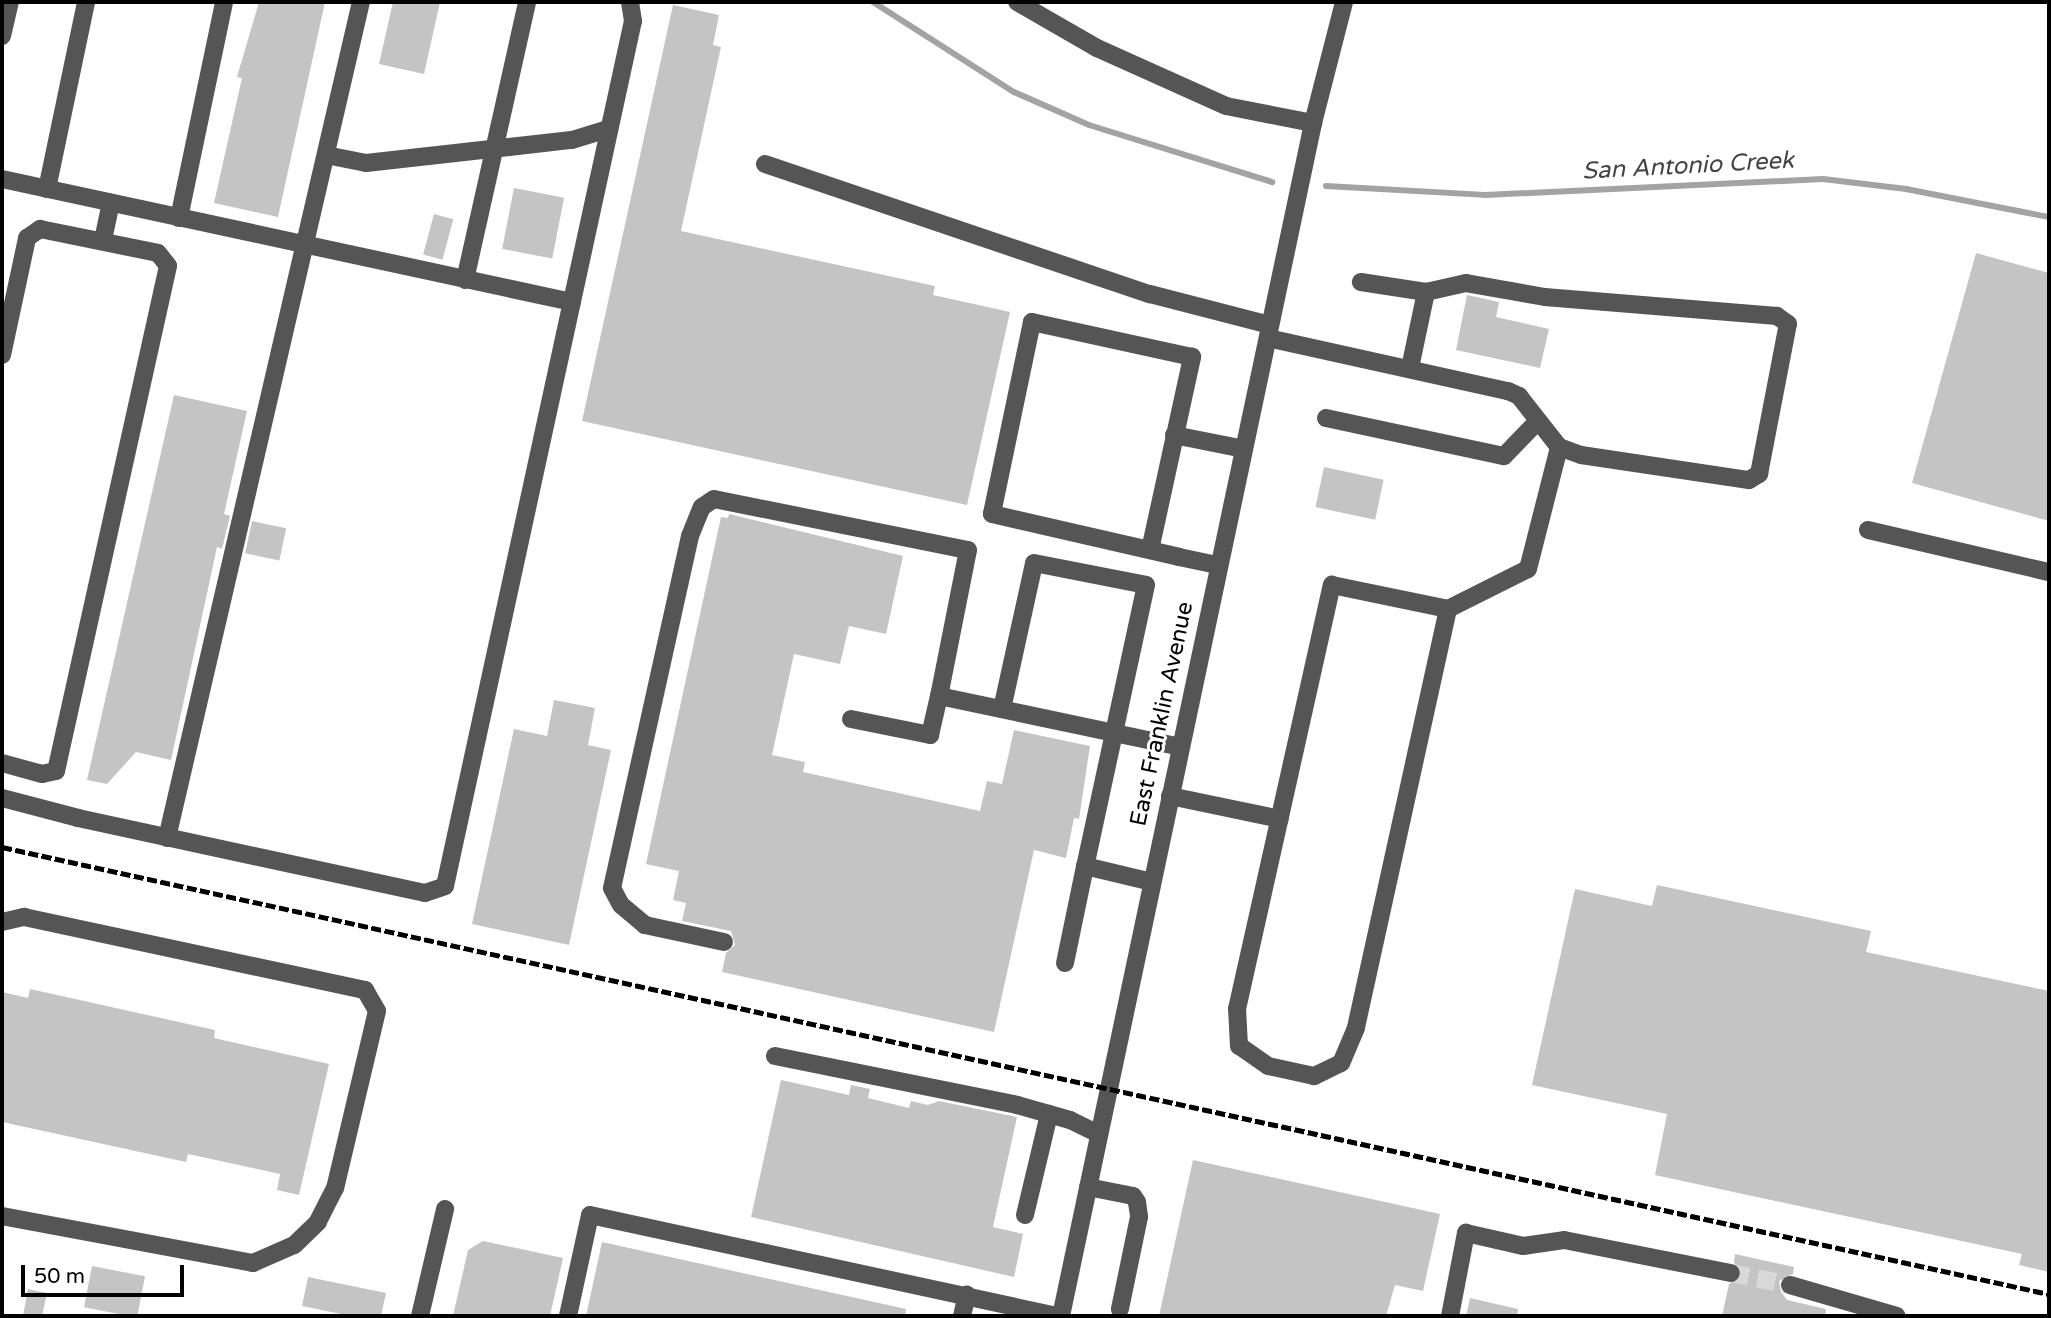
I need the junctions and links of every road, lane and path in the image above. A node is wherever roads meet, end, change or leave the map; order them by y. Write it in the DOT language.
graph roads {
  1 [pos="9,2"];
  2 [pos="86,2"];
  3 [pos="225,2"];
  4 [pos="361,2"];
  5 [pos="527,2"];
  6 [pos="630,2"];
  7 [pos="1017,2"];
  8 [pos="1344,2"];
  9 [pos="2,36"];
  10 [pos="1313,123"];
  11 [pos="609,129"];
  12 [pos="494,149"];
  13 [pos="326,155"];
  14 [pos="765,164"];
  15 [pos="2,179"];
  16 [pos="47,189"];
  17 [pos="111,203"];
  18 [pos="179,218"];
  19 [pos="103,240"];
  20 [pos="302,246"];
  21 [pos="465,280"];
  22 [pos="1361,282"];
  23 [pos="1426,292"];
  24 [pos="572,302"];
  25 [pos="1269,332"];
  26 [pos="2,355"];
  27 [pos="1410,368"];
  28 [pos="1326,418"];
  29 [pos="1536,423"];
  30 [pos="1174,435"];
  31 [pos="1559,447"];
  32 [pos="1244,449"];
  33 [pos="1868,530"];
  34 [pos="1150,550"];
  35 [pos="1218,565"];
  36 [pos="2049,572"];
  37 [pos="1448,609"];
  38 [pos="939,695"];
  39 [pos="1002,709"];
  40 [pos="852,719"];
  41 [pos="1113,734"];
  42 [pos="1180,747"];
  43 [pos="2,763"];
  44 [pos="1170,796"];
  45 [pos="2,798"];
  46 [pos="1280,819"];
  47 [pos="167,838"];
  48 [pos="1085,866"];
  49 [pos="1152,882"];
  50 [pos="2,922"];
  51 [pos="724,942"];
  52 [pos="1065,963"];
  53 [pos="775,1056"];
  54 [pos="1049,1114"];
  55 [pos="1099,1134"];
  56 [pos="1088,1187"];
  57 [pos="445,1209"];
  58 [pos="1025,1215"];
  59 [pos="2,1216"];
  60 [pos="1731,1273"];
  61 [pos="1790,1285"];
  62 [pos="967,1295"];
  63 [pos="1120,1310"];
  64 [pos="420,1316"];
  65 [pos="568,1316"];
  66 [pos="962,1316"];
  67 [pos="1059,1316"];
  68 [pos="1450,1316"];
  69 [pos="1897,1316"];
  1 -- 9 [label="street"];
  2 -- 16 [label="street"];
  3 -- 18 [label="street"];
  4 -- 13 [label="street"];
  5 -- 12 [label="street"];
  6 -- 11 [label="street"];
  7 -- 10 [label="street"];
  8 -- 10 [label="street, East Franklin Avenue"];
  10 -- 25 [label="street, East Franklin Avenue"];
  11 -- 12 [label="street"];
  11 -- 24 [label="street"];
  12 -- 13 [label="street"];
  12 -- 21 [label="street"];
  13 -- 20 [label="street"];
  14 -- 25 [label="street"];
  15 -- 16 [label="street"];
  16 -- 17 [label="street"];
  17 -- 18 [label="street"];
  17 -- 19 [label="street"];
  18 -- 20 [label="street"];
  19 -- 26 [label="street"];
  19 -- 43 [label="street"];
  20 -- 21 [label="street"];
  20 -- 47 [label="street"];
  21 -- 24 [label="street"];
  22 -- 23 [label="street"];
  23 -- 27 [label="street"];
  23 -- 31 [label="street"];
  24 -- 47 [label="street"];
  25 -- 27 [label="street"];
  25 -- 32 [label="street, East Franklin Avenue"];
  27 -- 29 [label="street"];
  28 -- 29 [label="street"];
  29 -- 31 [label="street"];
  30 -- 32 [label="street"];
  30 -- 34 [label="street"];
  30 -- 34 [label="street"];
  31 -- 37 [label="street"];
  32 -- 35 [label="street, East Franklin Avenue"];
  33 -- 36 [label="street"];
  34 -- 35 [label="street"];
  35 -- 42 [label="street, East Franklin Avenue"];
  37 -- 46 [label="street"];
  37 -- 46 [label="street"];
  38 -- 39 [label="street"];
  38 -- 40 [label="street"];
  38 -- 51 [label="street"];
  39 -- 41 [label="street"];
  39 -- 41 [label="street"];
  41 -- 42 [label="street"];
  41 -- 48 [label="street"];
  42 -- 44 [label="street, East Franklin Avenue"];
  44 -- 46 [label="street"];
  44 -- 49 [label="street, East Franklin Avenue"];
  45 -- 47 [label="street"];
  48 -- 49 [label="street"];
  48 -- 52 [label="street"];
  49 -- 55 [label="street, East Franklin Avenue"];
  50 -- 59 [label="street"];
  53 -- 54 [label="street"];
  54 -- 55 [label="street"];
  54 -- 58 [label="street"];
  55 -- 56 [label="street, East Franklin Avenue"];
  56 -- 63 [label="street"];
  56 -- 67 [label="street, East Franklin Avenue"];
  57 -- 64 [label="street"];
  60 -- 68 [label="street"];
  61 -- 69 [label="street"];
  62 -- 65 [label="street"];
  62 -- 66 [label="street"];
  62 -- 67 [label="street"];
}
